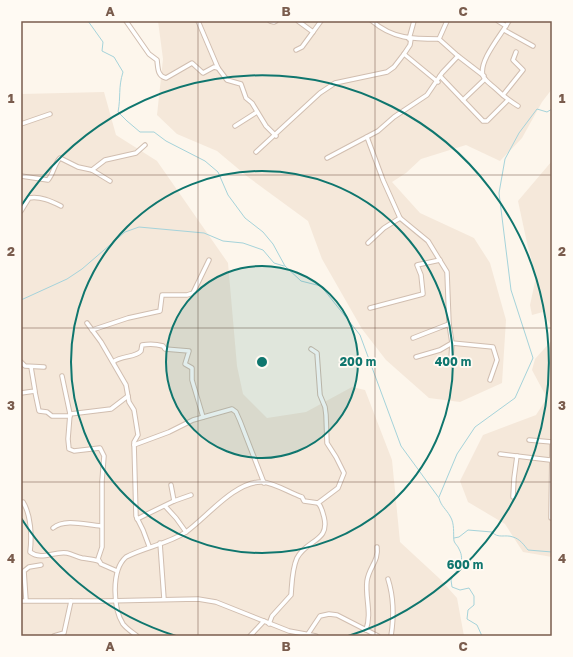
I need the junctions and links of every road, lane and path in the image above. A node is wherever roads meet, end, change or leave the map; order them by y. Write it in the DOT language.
graph roads {
  1 [pos="126,21"];
  2 [pos="198,21"];
  3 [pos="270,21"];
  4 [pos="276,21"];
  5 [pos="298,21"];
  6 [pos="321,21"];
  7 [pos="372,21"];
  8 [pos="414,21"];
  9 [pos="447,21"];
  10 [pos="498,21"];
  11 [pos="509,21"];
  12 [pos="505,28"];
  13 [pos="313,32"];
  14 [pos="410,39"];
  15 [pos="439,39"];
  16 [pos="533,46"];
  17 [pos="296,50"];
  18 [pos="516,52"];
  19 [pos="404,54"];
  20 [pos="458,56"];
  21 [pos="218,68"];
  22 [pos="440,76"];
  23 [pos="484,77"];
  24 [pos="438,82"];
  25 [pos="503,95"];
  26 [pos="463,100"];
  27 [pos="508,100"];
  28 [pos="518,106"];
  29 [pos="257,112"];
  30 [pos="50,114"];
  31 [pos="21,124"];
  32 [pos="235,126"];
  33 [pos="276,136"];
  34 [pos="367,137"];
  35 [pos="145,145"];
  36 [pos="256,152"];
  37 [pos="327,158"];
  38 [pos="92,170"];
  39 [pos="21,176"];
  40 [pos="110,181"];
  41 [pos="61,206"];
  42 [pos="21,211"];
  43 [pos="400,218"];
  44 [pos="368,243"];
  45 [pos="209,260"];
  46 [pos="440,260"];
  47 [pos="370,308"];
  48 [pos="87,323"];
  49 [pos="449,324"];
  50 [pos="92,330"];
  51 [pos="413,338"];
  52 [pos="452,343"];
  53 [pos="311,349"];
  54 [pos="416,357"];
  55 [pos="451,359"];
  56 [pos="21,362"];
  57 [pos="113,362"];
  58 [pos="31,366"];
  59 [pos="44,367"];
  60 [pos="62,376"];
  61 [pos="490,380"];
  62 [pos="35,392"];
  63 [pos="21,393"];
  64 [pos="128,396"];
  65 [pos="70,415"];
  66 [pos="203,417"];
  67 [pos="529,440"];
  68 [pos="552,442"];
  69 [pos="134,445"];
  70 [pos="552,445"];
  71 [pos="500,454"];
  72 [pos="517,456"];
  73 [pos="550,460"];
  74 [pos="264,483"];
  75 [pos="171,485"];
  76 [pos="190,495"];
  77 [pos="513,497"];
  78 [pos="174,501"];
  79 [pos="21,503"];
  80 [pos="318,503"];
  81 [pos="165,506"];
  82 [pos="551,518"];
  83 [pos="137,519"];
  84 [pos="101,526"];
  85 [pos="53,528"];
  86 [pos="186,532"];
  87 [pos="160,543"];
  88 [pos="149,546"];
  89 [pos="377,547"];
  90 [pos="98,561"];
  91 [pos="41,565"];
  92 [pos="117,571"];
  93 [pos="388,579"];
  94 [pos="164,599"];
  95 [pos="26,600"];
  96 [pos="21,601"];
  97 [pos="71,601"];
  98 [pos="117,601"];
  99 [pos="264,621"];
  100 [pos="269,624"];
  101 [pos="366,630"];
  102 [pos="297,634"];
  103 [pos="308,634"];
  104 [pos="54,636"];
  105 [pos="137,636"];
  106 [pos="250,636"];
  107 [pos="316,636"];
  108 [pos="378,636"];
  109 [pos="391,636"];
  1 -- 21 [label="street"];
  2 -- 21 [label="street"];
  3 -- 4 [label="street"];
  5 -- 13 [label="street"];
  6 -- 13 [label="street"];
  7 -- 14 [label="street"];
  8 -- 14 [label="street"];
  9 -- 15 [label="street"];
  10 -- 12 [label="street"];
  11 -- 12 [label="street"];
  12 -- 16 [label="street"];
  12 -- 23 [label="street"];
  13 -- 17 [label="street"];
  14 -- 15 [label="street"];
  14 -- 19 [label="street"];
  15 -- 20 [label="street"];
  18 -- 25 [label="street"];
  19 -- 24 [label="street"];
  19 -- 33 [label="street"];
  20 -- 22 [label="street"];
  20 -- 23 [label="street"];
  21 -- 29 [label="street"];
  22 -- 24 [label="street"];
  22 -- 26 [label="street"];
  23 -- 25 [label="street"];
  23 -- 26 [label="street"];
  24 -- 34 [label="street"];
  25 -- 27 [label="street"];
  26 -- 27 [label="street"];
  27 -- 28 [label="street"];
  29 -- 32 [label="street"];
  29 -- 33 [label="street"];
  30 -- 31 [label="street"];
  33 -- 36 [label="street"];
  34 -- 37 [label="street"];
  34 -- 43 [label="street"];
  35 -- 38 [label="street"];
  38 -- 39 [label="street"];
  38 -- 40 [label="street"];
  41 -- 42 [label="street"];
  43 -- 44 [label="street"];
  43 -- 46 [label="street"];
  45 -- 50 [label="street"];
  46 -- 47 [label="street"];
  46 -- 49 [label="street"];
  48 -- 50 [label="street"];
  49 -- 51 [label="street"];
  49 -- 52 [label="street"];
  50 -- 57 [label="street"];
  52 -- 54 [label="street"];
  52 -- 55 [label="street"];
  52 -- 61 [label="street"];
  53 -- 80 [label="street"];
  56 -- 58 [label="street"];
  57 -- 64 [label="street"];
  57 -- 66 [label="street"];
  58 -- 59 [label="street"];
  58 -- 62 [label="street"];
  60 -- 65 [label="street"];
  62 -- 63 [label="street"];
  62 -- 65 [label="street"];
  64 -- 65 [label="street"];
  64 -- 69 [label="street"];
  65 -- 84 [label="street"];
  66 -- 69 [label="street"];
  66 -- 74 [label="street"];
  67 -- 68 [label="street"];
  69 -- 83 [label="street"];
  70 -- 73 [label="street"];
  71 -- 72 [label="street"];
  72 -- 73 [label="street"];
  72 -- 77 [label="street"];
  73 -- 82 [label="street"];
  74 -- 80 [label="street"];
  74 -- 86 [label="street"];
  75 -- 78 [label="street"];
  76 -- 78 [label="street"];
  78 -- 81 [label="street"];
  79 -- 90 [label="street"];
  80 -- 100 [label="street"];
  81 -- 83 [label="street"];
  81 -- 86 [label="street"];
  83 -- 88 [label="street"];
  84 -- 85 [label="street"];
  84 -- 90 [label="street"];
  86 -- 87 [label="street"];
  87 -- 88 [label="street"];
  87 -- 94 [label="street"];
  88 -- 92 [label="street"];
  89 -- 101 [label="street"];
  90 -- 92 [label="street"];
  91 -- 95 [label="street"];
  92 -- 98 [label="street"];
  93 -- 109 [label="street"];
  94 -- 98 [label="street"];
  94 -- 99 [label="street"];
  95 -- 96 [label="street"];
  95 -- 97 [label="street"];
  97 -- 98 [label="street"];
  97 -- 104 [label="street"];
  98 -- 105 [label="street"];
  99 -- 100 [label="street"];
  99 -- 106 [label="street"];
  100 -- 102 [label="street"];
  101 -- 103 [label="street"];
  101 -- 108 [label="street"];
  102 -- 103 [label="street"];
  103 -- 107 [label="street"];
}
